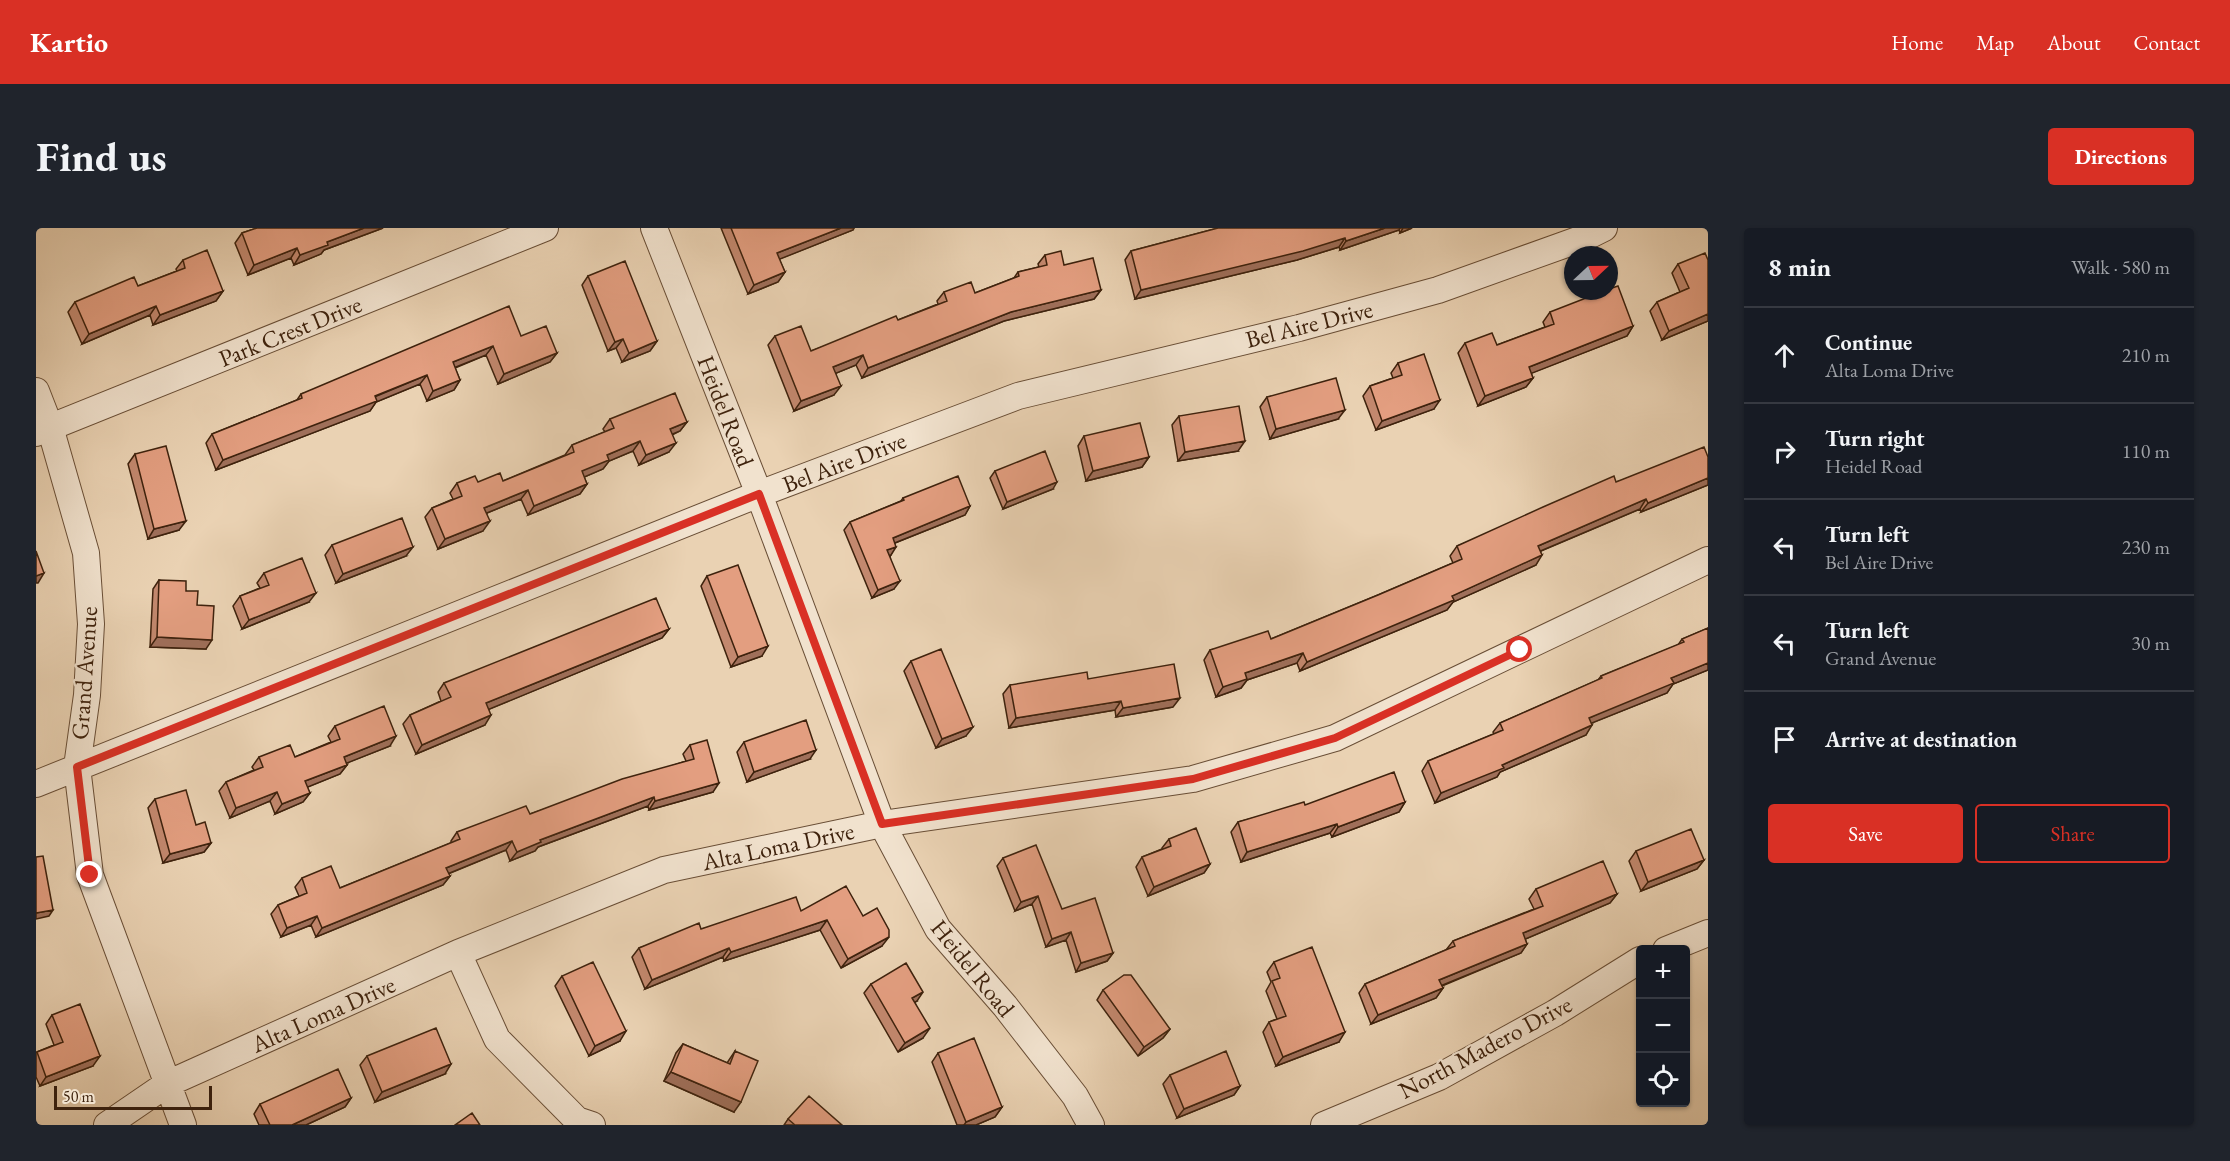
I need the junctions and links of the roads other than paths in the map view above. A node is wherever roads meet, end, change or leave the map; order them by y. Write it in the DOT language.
graph roads {
  1 [pos="545,228"];
  2 [pos="654,228"];
  3 [pos="1604,228"];
  4 [pos="36,391"];
  5 [pos="43,430"];
  6 [pos="759,494"];
  7 [pos="1708,560"];
  8 [pos="77,767"];
  9 [pos="36,784"];
  10 [pos="882,824"];
  11 [pos="1708,933"];
  12 [pos="1678,945"];
  13 [pos="458,953"];
  14 [pos="1636,963"];
  15 [pos="167,1084"];
  16 [pos="107,1125"];
  17 [pos="183,1125"];
  18 [pos="592,1125"];
  19 [pos="1091,1125"];
  20 [pos="1324,1125"];
  1 -- 5 [label="street, Park Crest Drive"];
  2 -- 6 [label="street, Heidel Road"];
  3 -- 6 [label="street, Bel Aire Drive"];
  4 -- 5 [label="street, Grand Avenue"];
  5 -- 8 [label="street, Grand Avenue"];
  6 -- 8 [label="street, Bel Aire Drive"];
  6 -- 10 [label="street, Heidel Road"];
  7 -- 10 [label="street, Alta Loma Drive"];
  8 -- 9 [label="street, Bel Aire Drive"];
  8 -- 15 [label="street, Grand Avenue"];
  10 -- 13 [label="street, Alta Loma Drive"];
  10 -- 19 [label="street, Heidel Road"];
  11 -- 12 [label="street"];
  13 -- 15 [label="street, Alta Loma Drive"];
  13 -- 18 [label="street"];
  14 -- 20 [label="street, North Madero Drive"];
  15 -- 16 [label="street, Alta Loma Drive"];
  15 -- 17 [label="street, Grand Avenue"];
}
